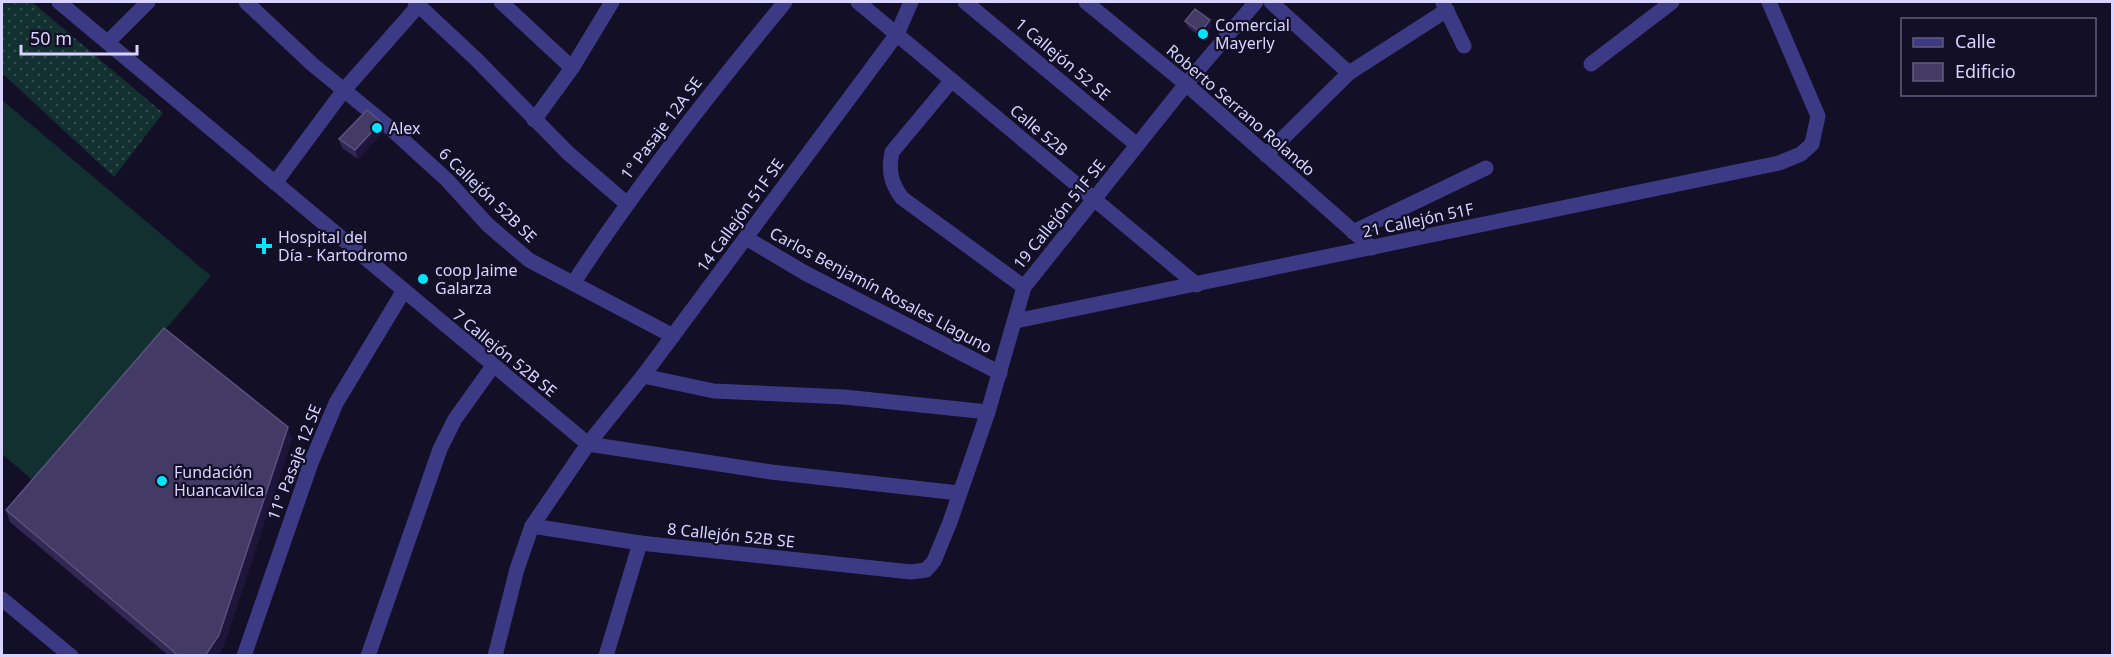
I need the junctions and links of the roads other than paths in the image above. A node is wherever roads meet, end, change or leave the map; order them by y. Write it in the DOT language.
graph roads {
  1 [pos="59,2"];
  2 [pos="147,2"];
  3 [pos="246,2"];
  4 [pos="501,2"];
  5 [pos="612,2"];
  6 [pos="785,2"];
  7 [pos="858,2"];
  8 [pos="911,2"];
  9 [pos="965,2"];
  10 [pos="1086,2"];
  11 [pos="1256,2"];
  12 [pos="1271,2"];
  13 [pos="1672,2"];
  14 [pos="1769,2"];
  15 [pos="417,3"];
  16 [pos="1444,6"];
  17 [pos="897,34"];
  18 [pos="108,42"];
  19 [pos="1464,46"];
  20 [pos="1592,64"];
  21 [pos="572,68"];
  22 [pos="1349,73"];
  23 [pos="952,80"];
  24 [pos="1186,84"];
  25 [pos="344,90"];
  26 [pos="534,120"];
  27 [pos="1137,145"];
  28 [pos="1266,155"];
  29 [pos="1486,168"];
  30 [pos="275,183"];
  31 [pos="1094,200"];
  32 [pos="626,203"];
  33 [pos="1353,232"];
  34 [pos="746,238"];
  35 [pos="1372,248"];
  36 [pos="574,282"];
  37 [pos="1197,285"];
  38 [pos="1024,287"];
  39 [pos="403,292"];
  40 [pos="1016,321"];
  41 [pos="673,336"];
  42 [pos="493,366"];
  43 [pos="1000,373"];
  44 [pos="643,376"];
  45 [pos="988,412"];
  46 [pos="588,444"];
  47 [pos="959,492"];
  48 [pos="532,526"];
  49 [pos="640,543"];
  50 [pos="926,570"];
  51 [pos="2,599"];
  52 [pos="66,654"];
  53 [pos="244,656"];
  54 [pos="368,656"];
  55 [pos="495,656"];
  56 [pos="606,656"];
  1 -- 18 [label="street, 7 Callejón 52B SE"];
  2 -- 18 [label="street"];
  3 -- 25 [label="street, 6 Callejón 52B SE"];
  4 -- 21 [label="street"];
  5 -- 21 [label="street"];
  6 -- 32 [label="street, 1° Pasaje 12A SE"];
  7 -- 17 [label="street, Calle 52B"];
  8 -- 17 [label="street, 14 Callejón 51F SE"];
  9 -- 27 [label="street, 1 Callejón 52 SE"];
  10 -- 24 [label="street, Roberto Serrano Rolando"];
  11 -- 24 [label="street, 19 Callejón 51F SE"];
  12 -- 22 [label="street"];
  13 -- 20 [label="street"];
  14 -- 35 [label="street, 21 Callejón 51F"];
  15 -- 25 [label="street"];
  15 -- 26 [label="street"];
  16 -- 19 [label="street"];
  16 -- 22 [label="street"];
  17 -- 23 [label="street, Calle 52B"];
  17 -- 34 [label="street, 14 Callejón 51F SE"];
  18 -- 30 [label="street, 7 Callejón 52B SE"];
  21 -- 26 [label="street"];
  22 -- 28 [label="street"];
  23 -- 31 [label="street, Calle 52B"];
  23 -- 38 [label="street"];
  24 -- 27 [label="street, 19 Callejón 51F SE"];
  24 -- 28 [label="street, Roberto Serrano Rolando"];
  25 -- 30 [label="street"];
  25 -- 36 [label="street, 6 Callejón 52B SE"];
  26 -- 32 [label="street"];
  27 -- 31 [label="street, 19 Callejón 51F SE"];
  28 -- 33 [label="street, Roberto Serrano Rolando"];
  29 -- 33 [label="street"];
  30 -- 39 [label="street, 7 Callejón 52B SE"];
  31 -- 37 [label="street, Calle 52B"];
  31 -- 38 [label="street, 19 Callejón 51F SE"];
  32 -- 36 [label="street, 1° Pasaje 12A SE"];
  33 -- 35 [label="street, Roberto Serrano Rolando"];
  34 -- 41 [label="street, 14 Callejón 51F SE"];
  34 -- 43 [label="street, Carlos Benjamín Rosales Llaguno"];
  35 -- 37 [label="street, 21 Callejón 51F"];
  36 -- 41 [label="street, 6 Callejón 52B SE"];
  37 -- 40 [label="street, 21 Callejón 51F"];
  38 -- 40 [label="street, 19 Callejón 51F SE"];
  39 -- 42 [label="street, 7 Callejón 52B SE"];
  39 -- 53 [label="street, 11° Pasaje 12 SE"];
  40 -- 43 [label="street, 19 Callejón 51F SE"];
  41 -- 44 [label="street, 14 Callejón 51F SE"];
  42 -- 46 [label="street, 7 Callejón 52B SE"];
  42 -- 54 [label="street"];
  43 -- 45 [label="street, 19 Callejón 51F SE"];
  44 -- 45 [label="street"];
  44 -- 46 [label="street, 14 Callejón 51F SE"];
  45 -- 47 [label="street, 19 Callejón 51F SE"];
  46 -- 47 [label="street"];
  46 -- 48 [label="street, 14 Callejón 51F SE"];
  47 -- 50 [label="street, 19 Callejón 51F SE"];
  48 -- 49 [label="street, 8 Callejón 52B SE"];
  48 -- 55 [label="street, 14 Callejón 51F SE"];
  49 -- 50 [label="street, 8 Callejón 52B SE"];
  49 -- 56 [label="street"];
  51 -- 52 [label="street"];
}
